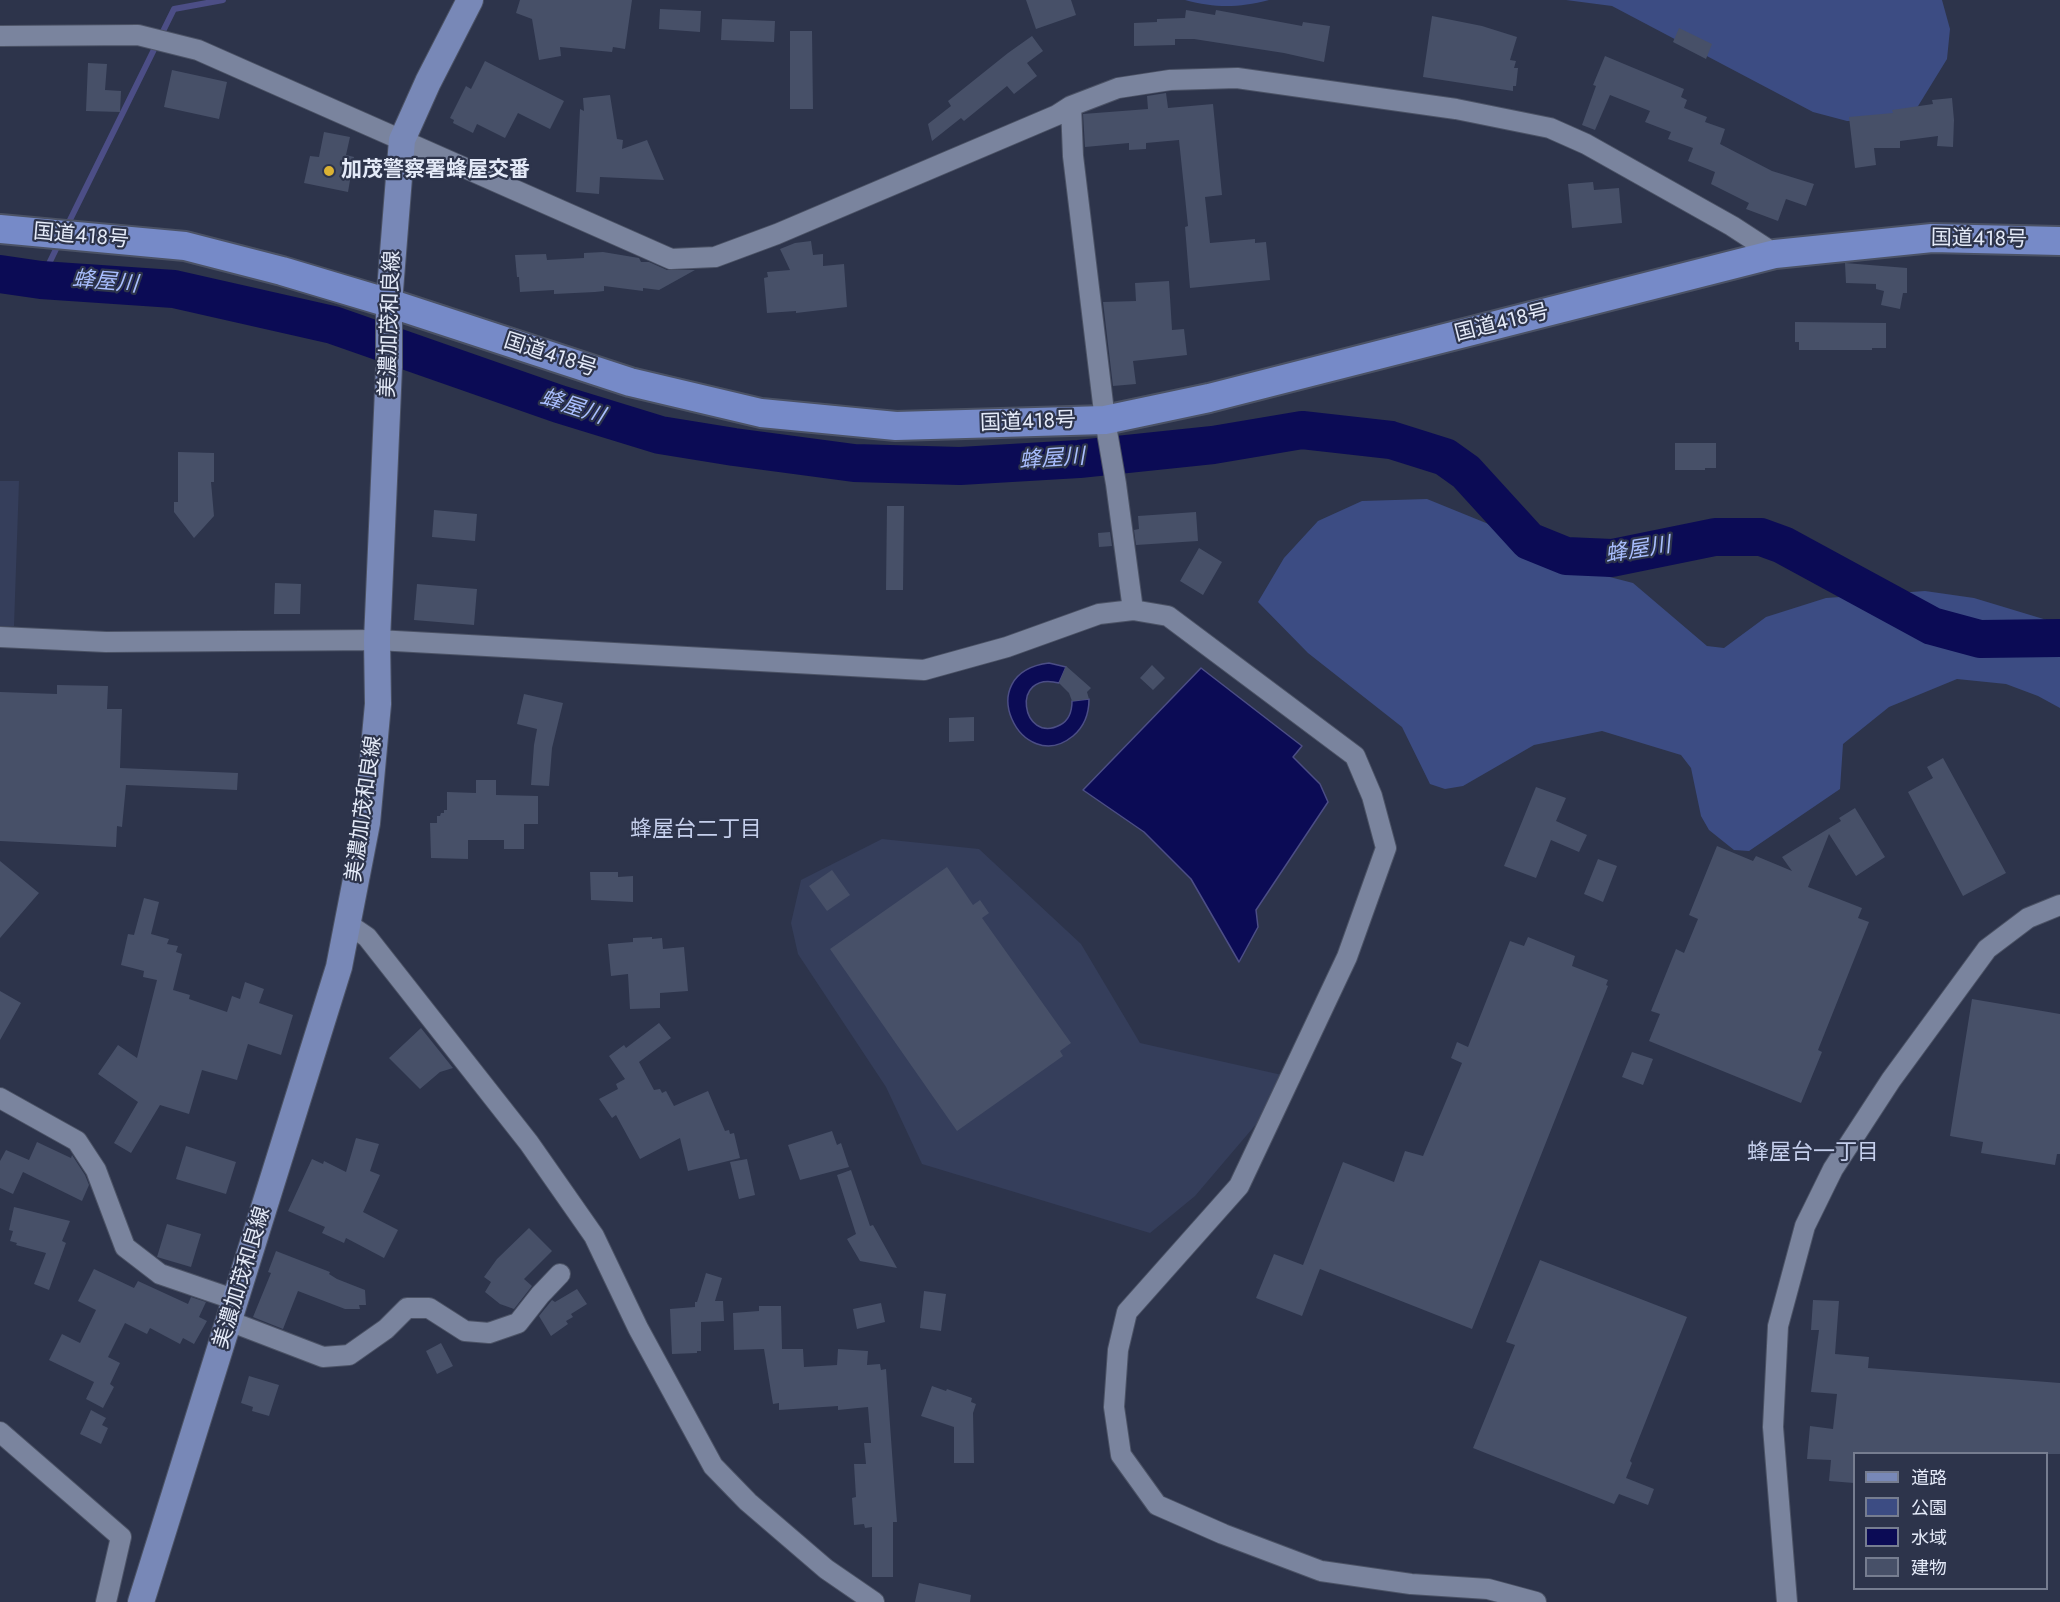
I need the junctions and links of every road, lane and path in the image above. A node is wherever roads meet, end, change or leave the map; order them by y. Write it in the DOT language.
graph roads {
  1 [pos="470,0"];
  2 [pos="0,36"];
  3 [pos="1071,106"];
  4 [pos="402,140"];
  5 [pos="0,229"];
  6 [pos="2060,242"];
  7 [pos="1775,254"];
  8 [pos="389,303"];
  9 [pos="1105,420"];
  10 [pos="1133,610"];
  11 [pos="0,637"];
  12 [pos="377,640"];
  13 [pos="2060,905"];
  14 [pos="348,924"];
  15 [pos="0,1098"];
  16 [pos="560,1274"];
  17 [pos="233,1310"];
  18 [pos="0,1432"];
  19 [pos="106,1602"];
  20 [pos="141,1602"];
  21 [pos="874,1602"];
  22 [pos="1536,1602"];
  23 [pos="1787,1602"];
  1 -- 4 [label="main road, 美濃加茂和良線"];
  2 -- 4 [label="street"];
  3 -- 4 [label="street"];
  3 -- 7 [label="street"];
  3 -- 9 [label="street"];
  4 -- 8 [label="main road, 美濃加茂和良線"];
  5 -- 8 [label="highway, 国道418号"];
  6 -- 7 [label="highway, 国道418号"];
  7 -- 9 [label="highway, 国道418号"];
  8 -- 9 [label="highway, 国道418号"];
  8 -- 12 [label="main road, 美濃加茂和良線"];
  9 -- 10 [label="street"];
  10 -- 12 [label="street"];
  10 -- 22 [label="street"];
  11 -- 12 [label="street"];
  12 -- 14 [label="main road, 美濃加茂和良線"];
  13 -- 23 [label="street"];
  14 -- 17 [label="main road, 美濃加茂和良線"];
  14 -- 21 [label="street"];
  15 -- 17 [label="street"];
  16 -- 17 [label="street"];
  17 -- 20 [label="main road, 美濃加茂和良線"];
  18 -- 19 [label="street"];
}
